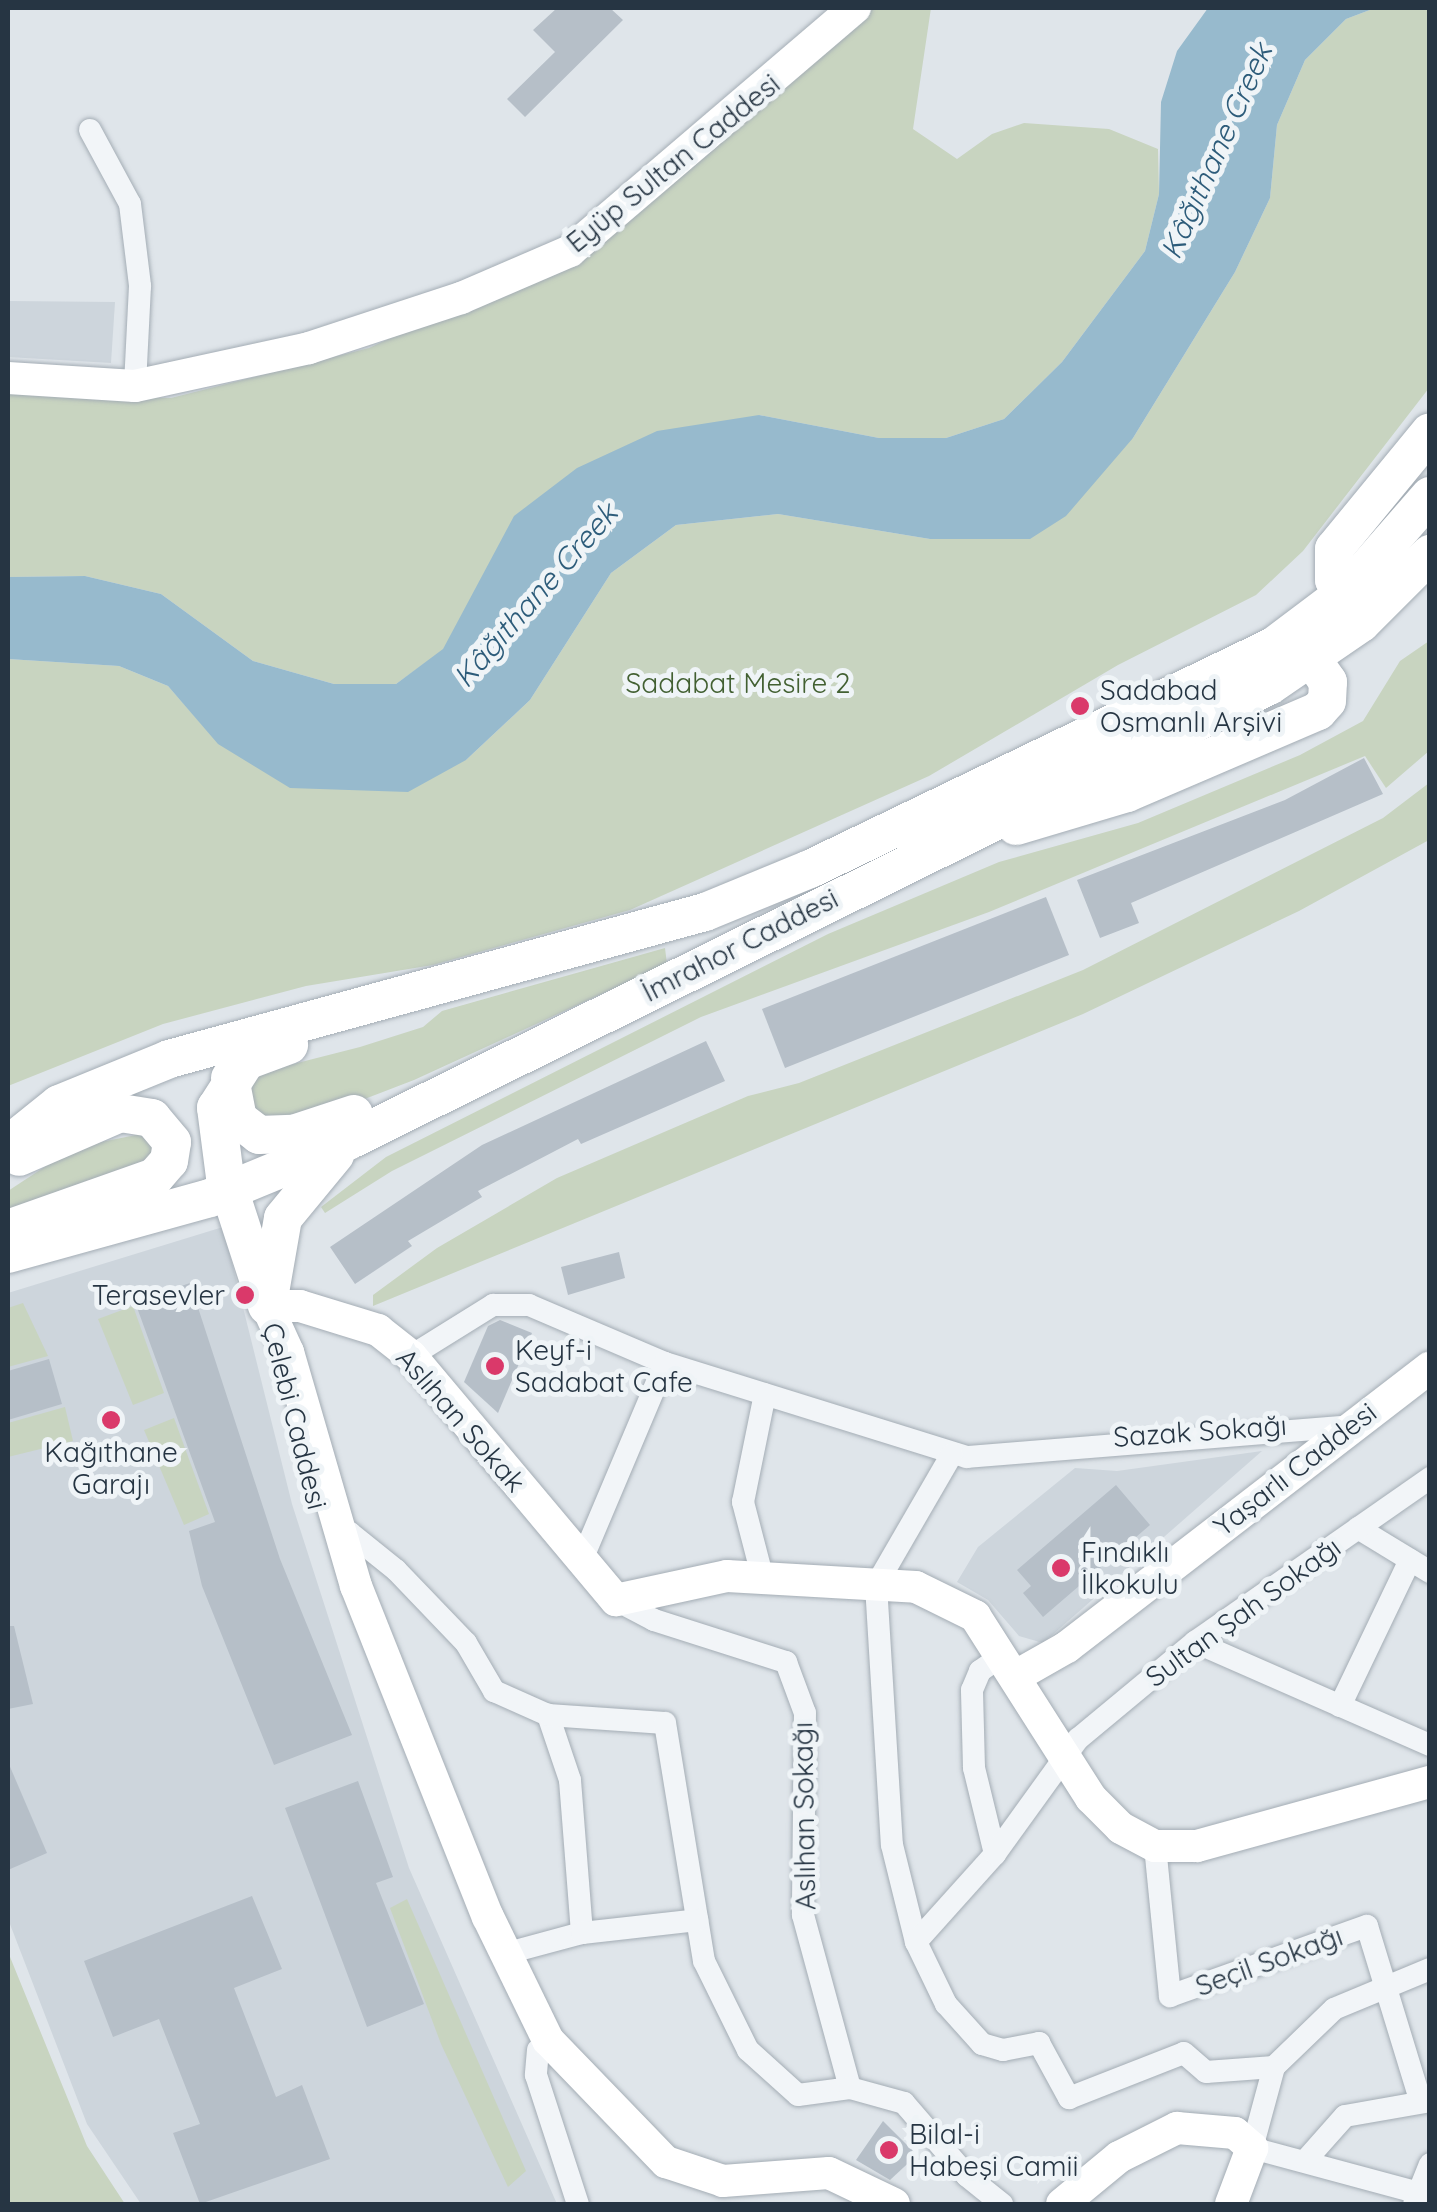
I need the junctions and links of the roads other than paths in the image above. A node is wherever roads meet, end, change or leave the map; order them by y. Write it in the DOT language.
graph roads {
  1 [pos="855,8"];
  2 [pos="90,130"];
  3 [pos="8,378"];
  4 [pos="135,386"];
  5 [pos="1430,432"];
  6 [pos="1430,496"];
  7 [pos="1428,560"];
  8 [pos="1363,599"];
  9 [pos="1274,646"];
  10 [pos="1312,659"];
  11 [pos="376,1005"];
  12 [pos="478,1074"];
  13 [pos="230,1078"];
  14 [pos="348,1141"];
  15 [pos="8,1145"];
  16 [pos="8,1164"];
  17 [pos="230,1191"];
  18 [pos="8,1228"];
  19 [pos="8,1254"];
  20 [pos="268,1306"];
  21 [pos="411,1356"];
  22 [pos="665,1363"];
  23 [pos="1430,1368"];
  24 [pos="766,1394"];
  25 [pos="1349,1426"];
  26 [pos="952,1454"];
  27 [pos="1430,1478"];
  28 [pos="1358,1528"];
  29 [pos="332,1534"];
  30 [pos="580,1562"];
  31 [pos="1420,1566"];
  32 [pos="763,1578"];
  33 [pos="876,1585"];
  34 [pos="616,1600"];
  35 [pos="1195,1642"];
  36 [pos="1009,1666"];
  37 [pos="1340,1706"];
  38 [pos="548,1716"];
  39 [pos="1430,1745"];
  40 [pos="1064,1754"];
  41 [pos="1430,1782"];
  42 [pos="1155,1846"];
  43 [pos="994,1854"];
  44 [pos="697,1920"];
  45 [pos="582,1933"];
  46 [pos="916,1942"];
  47 [pos="498,1957"];
  48 [pos="1430,1968"];
  49 [pos="1383,1991"];
  50 [pos="543,2045"];
  51 [pos="1274,2067"];
  52 [pos="850,2088"];
  53 [pos="1425,2100"];
  54 [pos="1252,2148"];
  55 [pos="1305,2162"];
  56 [pos="1430,2164"];
  57 [pos="1421,2198"];
  58 [pos="578,2200"];
  59 [pos="866,2204"];
  60 [pos="894,2204"];
  61 [pos="1002,2204"];
  62 [pos="1062,2204"];
  63 [pos="1081,2204"];
  64 [pos="1231,2204"];
  65 [pos="1242,2204"];
  1 -- 4 [label="street, Eyüp Sultan Caddesi"];
  2 -- 4 [label="street"];
  3 -- 4 [label="street, Eyüp Sultan Caddesi"];
  5 -- 8 [label="main road"];
  6 -- 8 [label="main road, İmrahor Caddesi"];
  7 -- 8 [label="main road, İmrahor Caddesi"];
  8 -- 9 [label="main road, İmrahor Caddesi"];
  8 -- 10 [label="main road, İmrahor Caddesi"];
  9 -- 10 [label="main road"];
  9 -- 11 [label="main road, İmrahor Caddesi"];
  10 -- 12 [label="main road, İmrahor Caddesi"];
  11 -- 13 [label="main road"];
  11 -- 15 [label="main road, İmrahor Caddesi"];
  12 -- 13 [label="main road"];
  12 -- 14 [label="main road, İmrahor Caddesi"];
  13 -- 17 [label="main road"];
  14 -- 17 [label="main road, İmrahor Caddesi"];
  14 -- 20 [label="main road"];
  16 -- 18 [label="main road"];
  17 -- 19 [label="main road, İmrahor Caddesi"];
  17 -- 20 [label="main road"];
  20 -- 21 [label="street, Aslıhan Sokak"];
  20 -- 29 [label="street, Çelebi Caddesi"];
  21 -- 22 [label="street, Sazak Sokağı"];
  21 -- 30 [label="street, Aslıhan Sokak"];
  22 -- 24 [label="street, Sazak Sokağı"];
  22 -- 30 [label="street"];
  23 -- 25 [label="street, Yaşarlı Caddesi"];
  24 -- 26 [label="street, Sazak Sokağı"];
  24 -- 32 [label="street"];
  25 -- 26 [label="street, Sazak Sokağı"];
  25 -- 36 [label="street, Yaşarlı Caddesi"];
  26 -- 33 [label="street"];
  27 -- 28 [label="street, Sultan Şah Sokağı"];
  28 -- 31 [label="street"];
  28 -- 35 [label="street, Sultan Şah Sokağı"];
  29 -- 38 [label="street"];
  29 -- 47 [label="street, Çelebi Caddesi"];
  30 -- 34 [label="street, Aslıhan Sokak"];
  31 -- 37 [label="street"];
  32 -- 33 [label="street"];
  32 -- 34 [label="street"];
  33 -- 36 [label="street"];
  33 -- 46 [label="street"];
  34 -- 52 [label="street, Aslıhan Sokağı"];
  35 -- 37 [label="street"];
  35 -- 40 [label="street, Sultan Şah Sokağı"];
  36 -- 40 [label="street"];
  36 -- 43 [label="street"];
  37 -- 39 [label="street"];
  38 -- 44 [label="street"];
  38 -- 45 [label="street"];
  40 -- 42 [label="street"];
  40 -- 43 [label="street, Sultan Şah Sokağı"];
  41 -- 42 [label="street"];
  42 -- 49 [label="street, Seçil Sokağı"];
  43 -- 46 [label="street, Sultan Şah Sokağı"];
  44 -- 45 [label="street"];
  44 -- 52 [label="street"];
  45 -- 47 [label="street"];
  46 -- 51 [label="street"];
  47 -- 50 [label="street, Çelebi Caddesi"];
  48 -- 49 [label="street"];
  49 -- 51 [label="street"];
  49 -- 53 [label="street"];
  50 -- 58 [label="street"];
  50 -- 59 [label="street, Çelebi Caddesi"];
  50 -- 60 [label="street, Çelebi Caddesi"];
  51 -- 54 [label="street"];
  52 -- 61 [label="street"];
  53 -- 55 [label="street"];
  54 -- 55 [label="street"];
  54 -- 62 [label="street"];
  54 -- 63 [label="street"];
  54 -- 64 [label="street"];
  54 -- 65 [label="street"];
  55 -- 57 [label="street"];
  56 -- 57 [label="street"];
}
